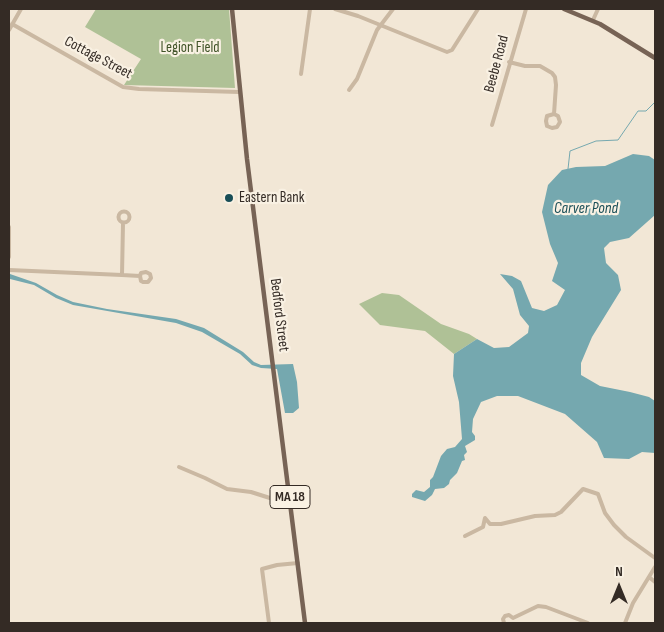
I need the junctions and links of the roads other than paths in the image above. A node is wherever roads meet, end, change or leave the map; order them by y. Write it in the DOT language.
graph roads {
  1 [pos="21,9"];
  2 [pos="232,9"];
  3 [pos="310,9"];
  4 [pos="334,9"];
  5 [pos="393,9"];
  6 [pos="478,9"];
  7 [pos="526,9"];
  8 [pos="564,9"];
  9 [pos="598,9"];
  10 [pos="593,20"];
  11 [pos="11,22"];
  12 [pos="380,25"];
  13 [pos="9,30"];
  14 [pos="655,58"];
  15 [pos="509,62"];
  16 [pos="301,74"];
  17 [pos="349,90"];
  18 [pos="239,92"];
  19 [pos="554,114"];
  20 [pos="492,125"];
  21 [pos="123,223"];
  22 [pos="9,226"];
  23 [pos="9,257"];
  24 [pos="9,270"];
  25 [pos="122,275"];
  26 [pos="140,276"];
  27 [pos="179,467"];
  28 [pos="290,499"];
  29 [pos="465,536"];
  30 [pos="655,558"];
  31 [pos="298,563"];
  32 [pos="655,566"];
  33 [pos="648,577"];
  34 [pos="655,582"];
  35 [pos="513,618"];
  36 [pos="269,623"];
  37 [pos="305,623"];
  38 [pos="504,623"];
  39 [pos="513,623"];
  40 [pos="588,623"];
  41 [pos="625,623"];
  1 -- 11 [label="street"];
  2 -- 18 [label="main road, Bedford Street / MA 18"];
  3 -- 16 [label="street"];
  4 -- 12 [label="street"];
  5 -- 12 [label="street"];
  6 -- 12 [label="street"];
  7 -- 15 [label="street, Beebe Road"];
  8 -- 10 [label="main road"];
  9 -- 10 [label="street"];
  10 -- 14 [label="main road"];
  11 -- 13 [label="street"];
  11 -- 18 [label="street, Cottage Street"];
  12 -- 17 [label="street"];
  15 -- 19 [label="street"];
  15 -- 20 [label="street, Beebe Road"];
  18 -- 28 [label="main road, Bedford Street / MA 18"];
  21 -- 25 [label="street"];
  22 -- 23 [label="street"];
  24 -- 25 [label="street"];
  25 -- 26 [label="street"];
  27 -- 28 [label="street"];
  28 -- 31 [label="main road, Bedford Street / MA 18"];
  29 -- 30 [label="street"];
  31 -- 36 [label="street"];
  31 -- 37 [label="main road, Bedford Street / MA 18"];
  32 -- 33 [label="street"];
  33 -- 34 [label="street"];
  33 -- 41 [label="street"];
  35 -- 38 [label="street"];
  35 -- 39 [label="street"];
  35 -- 40 [label="street"];
}
